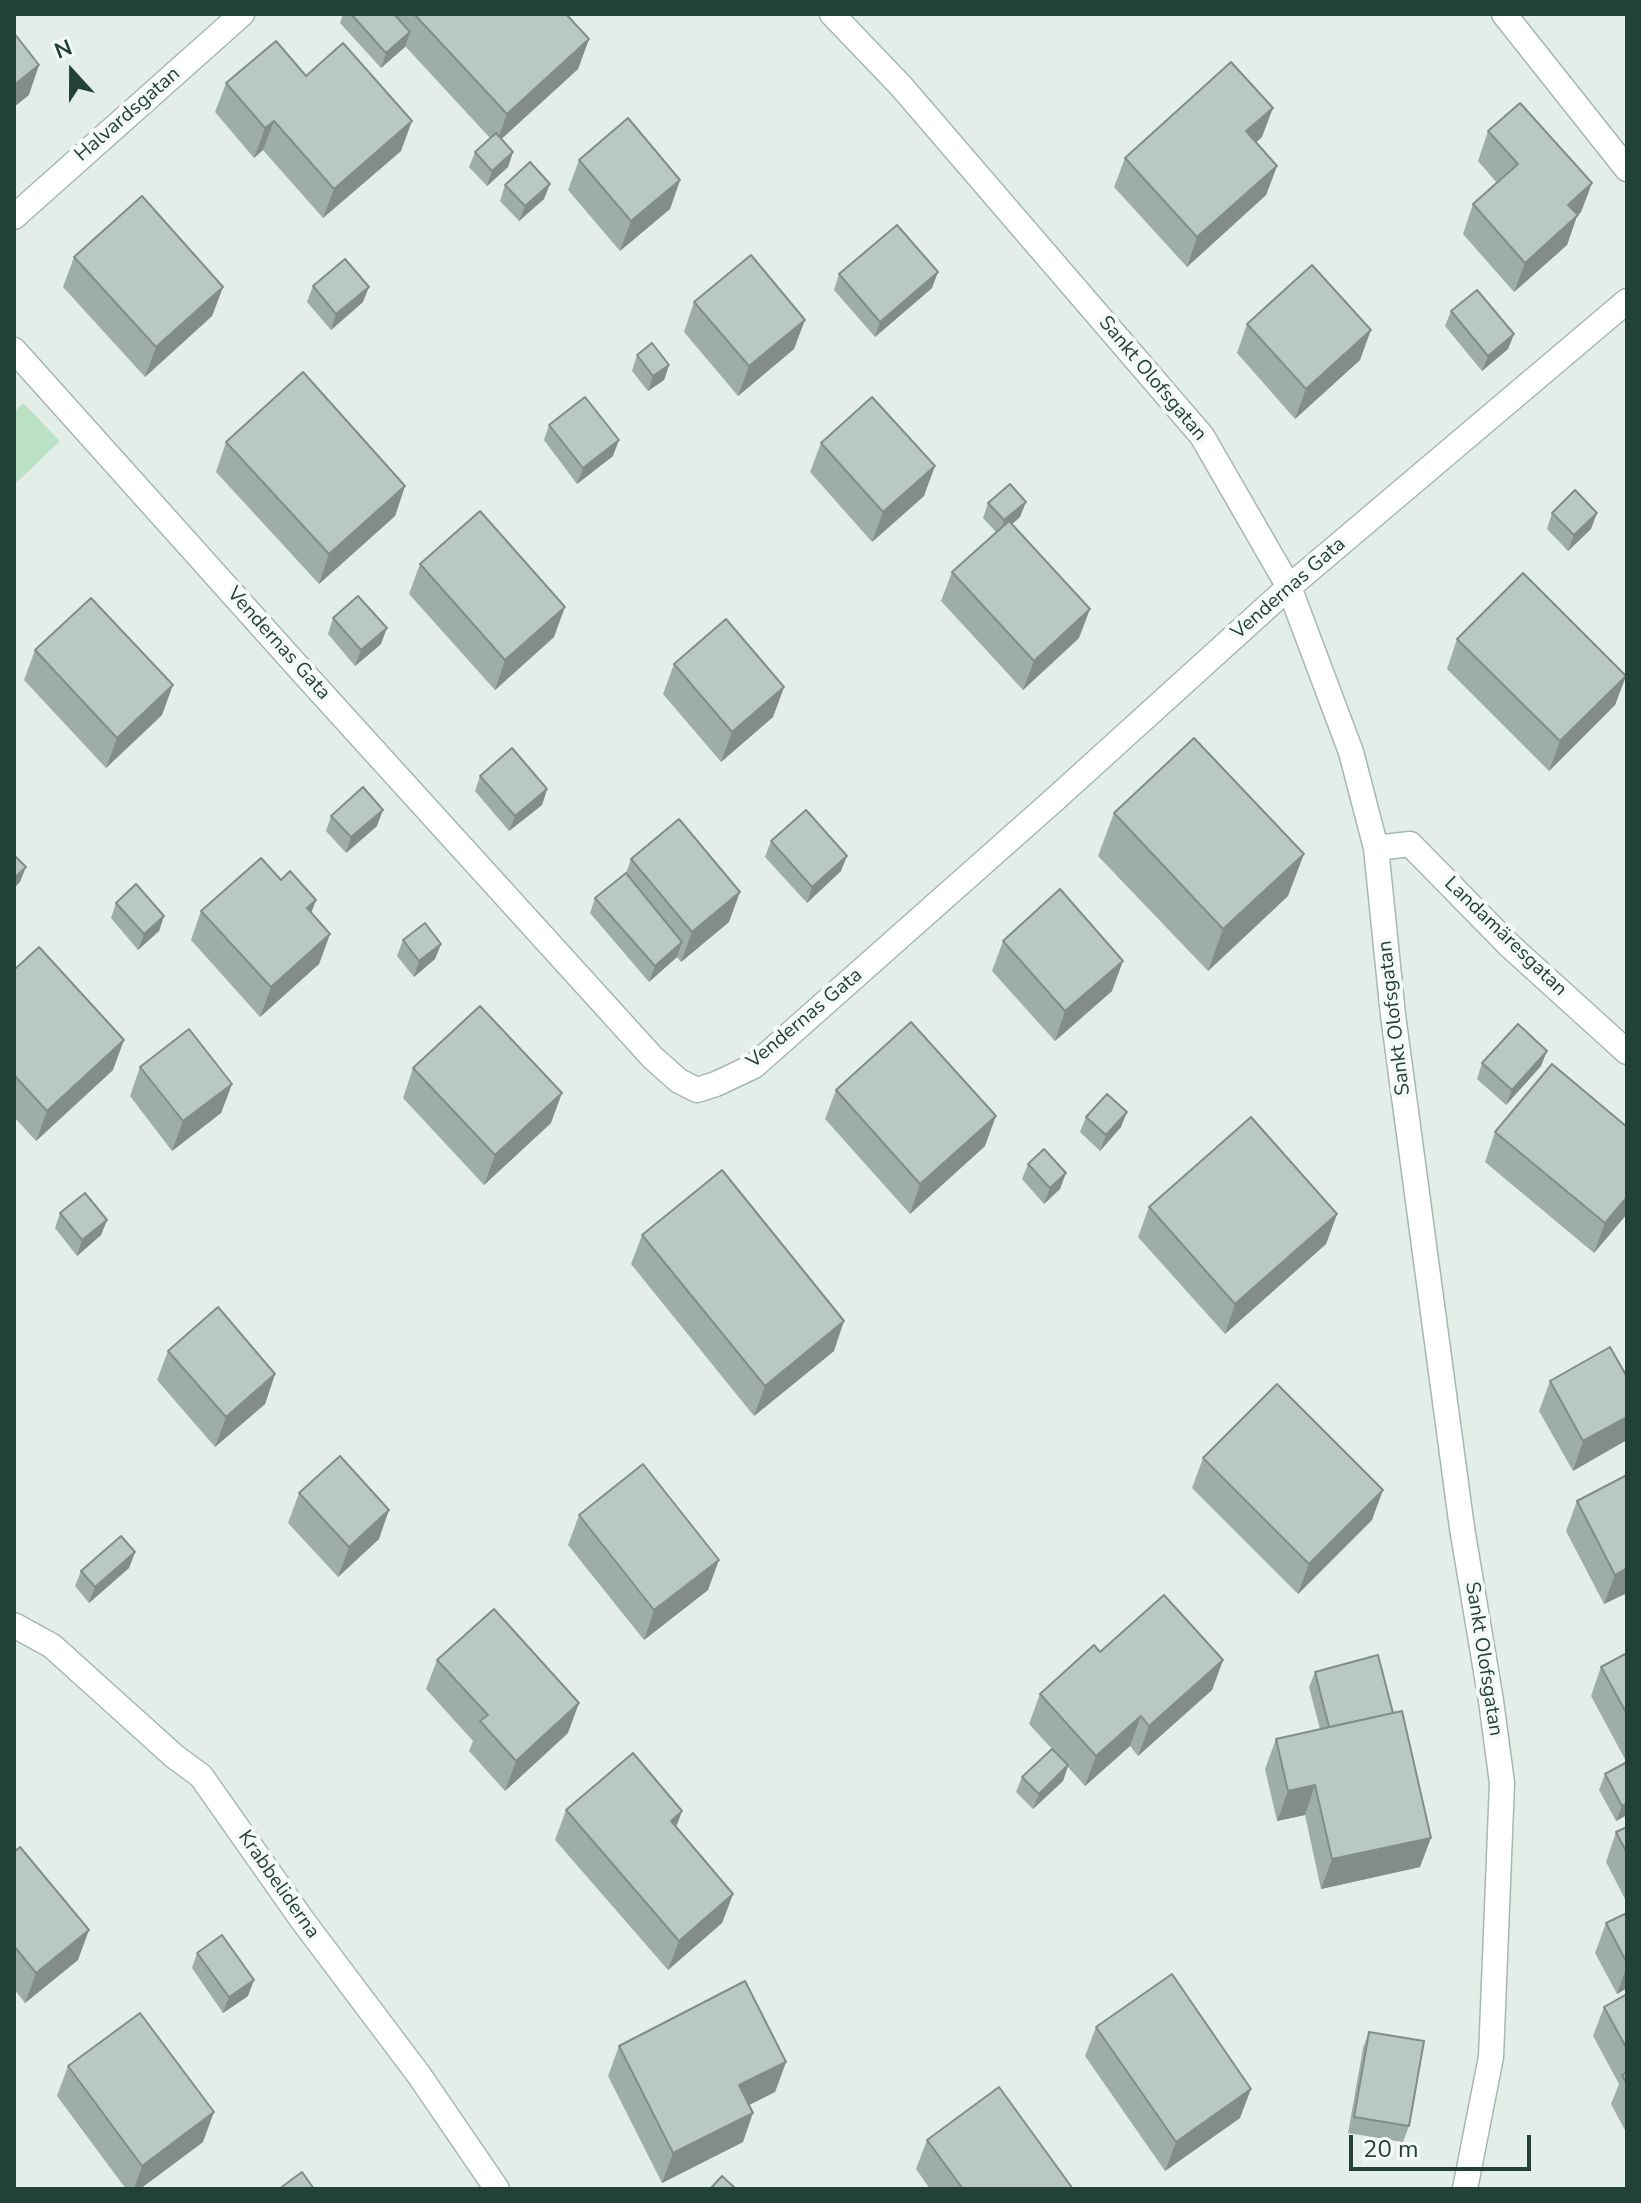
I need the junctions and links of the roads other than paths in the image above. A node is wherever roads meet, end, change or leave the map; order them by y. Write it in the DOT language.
graph roads {
  1 [pos="242,14"];
  2 [pos="832,14"];
  3 [pos="1504,14"];
  4 [pos="1627,169"];
  5 [pos="14,217"];
  6 [pos="1627,301"];
  7 [pos="14,350"];
  8 [pos="1289,587"];
  9 [pos="1376,848"];
  10 [pos="1627,1052"];
  11 [pos="14,1625"];
  12 [pos="497,2189"];
  13 [pos="1465,2189"];
  1 -- 5 [label="street, Halvardsgatan"];
  2 -- 8 [label="street, Sankt Olofsgatan"];
  3 -- 4 [label="street"];
  6 -- 8 [label="street, Vendernas Gata"];
  7 -- 8 [label="street, Vendernas Gata"];
  8 -- 9 [label="street, Sankt Olofsgatan"];
  9 -- 10 [label="street, Landamäresgatan"];
  9 -- 13 [label="street, Sankt Olofsgatan"];
  11 -- 12 [label="street, Krabbeliderna"];
}
